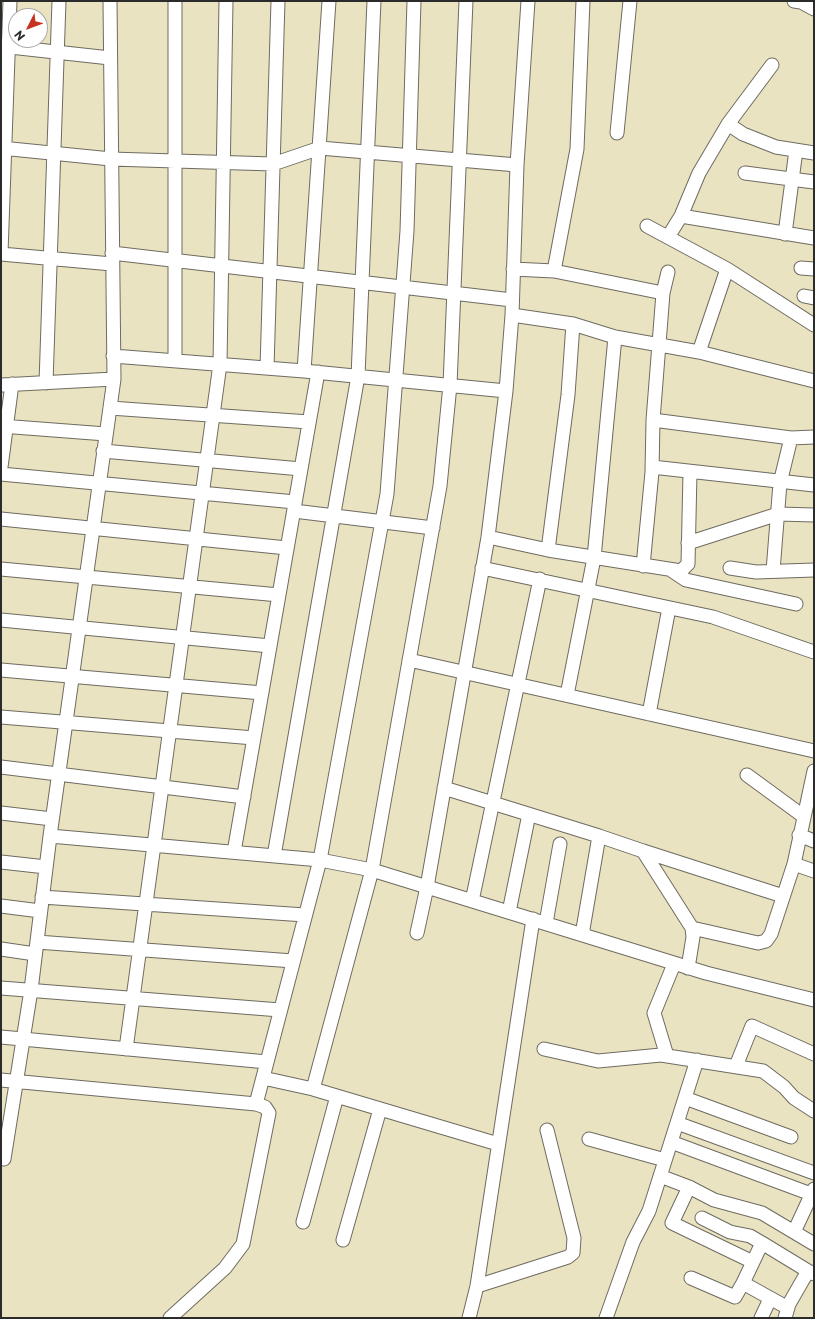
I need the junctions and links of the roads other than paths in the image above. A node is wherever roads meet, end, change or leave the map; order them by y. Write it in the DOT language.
graph roads {
  1 [pos="10,1"];
  2 [pos="58,1"];
  3 [pos="110,1"];
  4 [pos="175,1"];
  5 [pos="226,1"];
  6 [pos="278,1"];
  7 [pos="329,1"];
  8 [pos="374,1"];
  9 [pos="414,1"];
  10 [pos="466,1"];
  11 [pos="528,1"];
  12 [pos="583,1"];
  13 [pos="630,1"];
  14 [pos="794,1"];
  15 [pos="814,8"];
  16 [pos="4,46"];
  17 [pos="57,52"];
  18 [pos="110,58"];
  19 [pos="772,65"];
  20 [pos="728,124"];
  21 [pos="617,133"];
  22 [pos="3,148"];
  23 [pos="320,148"];
  24 [pos="796,150"];
  25 [pos="368,152"];
  26 [pos="54,153"];
  27 [pos="814,154"];
  28 [pos="409,155"];
  29 [pos="111,159"];
  30 [pos="459,159"];
  31 [pos="175,161"];
  32 [pos="224,163"];
  33 [pos="273,164"];
  34 [pos="518,165"];
  35 [pos="744,173"];
  36 [pos="793,178"];
  37 [pos="814,182"];
  38 [pos="681,216"];
  39 [pos="647,226"];
  40 [pos="785,234"];
  41 [pos="668,237"];
  42 [pos="814,238"];
  43 [pos="1,253"];
  44 [pos="50,258"];
  45 [pos="112,259"];
  46 [pos="175,261"];
  47 [pos="222,267"];
  48 [pos="801,268"];
  49 [pos="513,269"];
  50 [pos="727,269"];
  51 [pos="814,269"];
  52 [pos="554,271"];
  53 [pos="668,272"];
  54 [pos="270,273"];
  55 [pos="310,278"];
  56 [pos="362,284"];
  57 [pos="403,289"];
  58 [pos="663,293"];
  59 [pos="454,295"];
  60 [pos="512,300"];
  61 [pos="512,315"];
  62 [pos="573,324"];
  63 [pos="814,325"];
  64 [pos="615,337"];
  65 [pos="660,344"];
  66 [pos="700,352"];
  67 [pos="113,356"];
  68 [pos="175,360"];
  69 [pos="220,364"];
  70 [pos="267,368"];
  71 [pos="304,371"];
  72 [pos="318,372"];
  73 [pos="358,376"];
  74 [pos="114,379"];
  75 [pos="396,380"];
  76 [pos="814,381"];
  77 [pos="46,382"];
  78 [pos="7,384"];
  79 [pos="450,385"];
  80 [pos="506,391"];
  81 [pos="110,408"];
  82 [pos="213,415"];
  83 [pos="653,420"];
  84 [pos="309,422"];
  85 [pos="4,426"];
  86 [pos="106,434"];
  87 [pos="814,437"];
  88 [pos="792,438"];
  89 [pos="104,451"];
  90 [pos="207,460"];
  91 [pos="1,467"];
  92 [pos="652,468"];
  93 [pos="301,469"];
  94 [pos="690,472"];
  95 [pos="1,474"];
  96 [pos="99,483"];
  97 [pos="780,483"];
  98 [pos="814,485"];
  99 [pos="202,493"];
  100 [pos="294,507"];
  101 [pos="778,514"];
  102 [pos="814,515"];
  103 [pos="334,516"];
  104 [pos="1,519"];
  105 [pos="382,522"];
  106 [pos="93,528"];
  107 [pos="432,528"];
  108 [pos="488,537"];
  109 [pos="196,539"];
  110 [pos="688,543"];
  111 [pos="287,548"];
  112 [pos="548,550"];
  113 [pos="594,558"];
  114 [pos="643,566"];
  115 [pos="482,568"];
  116 [pos="730,568"];
  117 [pos="1,569"];
  118 [pos="670,570"];
  119 [pos="814,570"];
  120 [pos="773,571"];
  121 [pos="86,577"];
  122 [pos="540,579"];
  123 [pos="189,586"];
  124 [pos="588,591"];
  125 [pos="279,595"];
  126 [pos="796,604"];
  127 [pos="669,608"];
  128 [pos="1,620"];
  129 [pos="79,627"];
  130 [pos="182,637"];
  131 [pos="270,646"];
  132 [pos="814,652"];
  133 [pos="409,660"];
  134 [pos="1,670"];
  135 [pos="464,672"];
  136 [pos="72,676"];
  137 [pos="518,684"];
  138 [pos="176,685"];
  139 [pos="262,693"];
  140 [pos="566,695"];
  141 [pos="649,714"];
  142 [pos="1,717"];
  143 [pos="65,722"];
  144 [pos="170,731"];
  145 [pos="254,738"];
  146 [pos="814,751"];
  147 [pos="1,767"];
  148 [pos="814,771"];
  149 [pos="58,774"];
  150 [pos="747,775"];
  151 [pos="162,787"];
  152 [pos="444,788"];
  153 [pos="244,797"];
  154 [pos="494,803"];
  155 [pos="1,813"];
  156 [pos="529,814"];
  157 [pos="803,816"];
  158 [pos="52,819"];
  159 [pos="799,835"];
  160 [pos="50,836"];
  161 [pos="599,836"];
  162 [pos="814,841"];
  163 [pos="560,844"];
  164 [pos="154,845"];
  165 [pos="643,851"];
  166 [pos="234,852"];
  167 [pos="274,856"];
  168 [pos="320,860"];
  169 [pos="1,862"];
  170 [pos="794,864"];
  171 [pos="46,867"];
  172 [pos="372,870"];
  173 [pos="814,872"];
  174 [pos="427,887"];
  175 [pos="783,896"];
  176 [pos="42,897"];
  177 [pos="472,901"];
  178 [pos="146,904"];
  179 [pos="1,906"];
  180 [pos="40,911"];
  181 [pos="509,912"];
  182 [pos="305,915"];
  183 [pos="533,919"];
  184 [pos="546,923"];
  185 [pos="692,928"];
  186 [pos="417,933"];
  187 [pos="584,935"];
  188 [pos="36,948"];
  189 [pos="1,949"];
  190 [pos="140,950"];
  191 [pos="293,961"];
  192 [pos="674,964"];
  193 [pos="688,968"];
  194 [pos="1,988"];
  195 [pos="31,990"];
  196 [pos="133,998"];
  197 [pos="814,1000"];
  198 [pos="280,1010"];
  199 [pos="1,1037"];
  200 [pos="23,1039"];
  201 [pos="126,1049"];
  202 [pos="544,1049"];
  203 [pos="814,1054"];
  204 [pos="667,1056"];
  205 [pos="697,1060"];
  206 [pos="267,1062"];
  207 [pos="736,1066"];
  208 [pos="263,1078"];
  209 [pos="1,1080"];
  210 [pos="16,1082"];
  211 [pos="313,1089"];
  212 [pos="337,1096"];
  213 [pos="685,1098"];
  214 [pos="256,1104"];
  215 [pos="380,1109"];
  216 [pos="814,1112"];
  217 [pos="677,1123"];
  218 [pos="547,1130"];
  219 [pos="5,1132"];
  220 [pos="791,1137"];
  221 [pos="589,1139"];
  222 [pos="671,1142"];
  223 [pos="498,1144"];
  224 [pos="4,1159"];
  225 [pos="665,1160"];
  226 [pos="814,1173"];
  227 [pos="660,1176"];
  228 [pos="689,1187"];
  229 [pos="813,1191"];
  230 [pos="702,1218"];
  231 [pos="303,1222"];
  232 [pos="794,1232"];
  233 [pos="343,1240"];
  234 [pos="762,1243"];
  235 [pos="814,1244"];
  236 [pos="753,1262"];
  237 [pos="811,1272"];
  238 [pos="691,1278"];
  239 [pos="743,1283"];
  240 [pos="477,1286"];
  241 [pos="770,1299"];
  242 [pos="787,1313"];
  243 [pos="170,1318"];
  244 [pos="469,1318"];
  245 [pos="606,1318"];
  246 [pos="761,1318"];
  1 -- 16 [label="street"];
  2 -- 17 [label="street"];
  3 -- 18 [label="street"];
  4 -- 31 [label="street"];
  5 -- 32 [label="street"];
  6 -- 33 [label="street"];
  7 -- 23 [label="street"];
  8 -- 25 [label="street"];
  9 -- 28 [label="street"];
  10 -- 30 [label="street"];
  11 -- 34 [label="street"];
  12 -- 52 [label="street"];
  13 -- 21 [label="street"];
  14 -- 15 [label="street"];
  16 -- 17 [label="street"];
  16 -- 22 [label="street"];
  17 -- 18 [label="street"];
  17 -- 26 [label="street"];
  18 -- 29 [label="street"];
  19 -- 20 [label="street"];
  20 -- 24 [label="street"];
  20 -- 38 [label="street"];
  22 -- 26 [label="street"];
  22 -- 43 [label="street"];
  23 -- 25 [label="street"];
  23 -- 33 [label="street"];
  23 -- 55 [label="street"];
  24 -- 27 [label="street"];
  24 -- 36 [label="street"];
  25 -- 28 [label="street"];
  25 -- 56 [label="street"];
  26 -- 29 [label="street"];
  26 -- 44 [label="street"];
  28 -- 30 [label="street"];
  28 -- 57 [label="street"];
  29 -- 31 [label="street"];
  29 -- 45 [label="street"];
  30 -- 34 [label="street"];
  30 -- 59 [label="street"];
  31 -- 32 [label="street"];
  31 -- 46 [label="street"];
  32 -- 33 [label="street"];
  32 -- 47 [label="street"];
  33 -- 54 [label="street"];
  34 -- 49 [label="street"];
  35 -- 36 [label="street"];
  36 -- 37 [label="street"];
  36 -- 40 [label="street"];
  38 -- 40 [label="street"];
  38 -- 41 [label="street"];
  39 -- 41 [label="street"];
  40 -- 42 [label="street"];
  41 -- 50 [label="street"];
  43 -- 44 [label="street"];
  44 -- 45 [label="street"];
  44 -- 77 [label="street"];
  45 -- 46 [label="street"];
  45 -- 67 [label="street"];
  46 -- 47 [label="street"];
  46 -- 68 [label="street"];
  47 -- 54 [label="street"];
  47 -- 69 [label="street"];
  48 -- 51 [label="street"];
  49 -- 52 [label="street"];
  49 -- 60 [label="street"];
  50 -- 63 [label="street"];
  50 -- 66 [label="street"];
  52 -- 58 [label="street"];
  53 -- 58 [label="street"];
  54 -- 55 [label="street"];
  54 -- 70 [label="street"];
  55 -- 56 [label="street"];
  55 -- 71 [label="street"];
  56 -- 57 [label="street"];
  56 -- 73 [label="street"];
  57 -- 59 [label="street"];
  57 -- 75 [label="street"];
  58 -- 65 [label="street"];
  59 -- 60 [label="street"];
  59 -- 79 [label="street"];
  60 -- 61 [label="street"];
  61 -- 62 [label="street"];
  61 -- 80 [label="street"];
  62 -- 64 [label="street"];
  62 -- 112 [label="street"];
  64 -- 65 [label="street"];
  64 -- 113 [label="street"];
  65 -- 66 [label="street"];
  65 -- 83 [label="street"];
  66 -- 76 [label="street"];
  67 -- 68 [label="street"];
  67 -- 74 [label="street"];
  68 -- 69 [label="street"];
  69 -- 70 [label="street"];
  69 -- 82 [label="street"];
  70 -- 71 [label="street"];
  71 -- 72 [label="street"];
  72 -- 73 [label="street"];
  72 -- 84 [label="street"];
  73 -- 75 [label="street"];
  73 -- 103 [label="street"];
  74 -- 77 [label="street"];
  74 -- 81 [label="street"];
  75 -- 79 [label="street"];
  75 -- 105 [label="street"];
  77 -- 78 [label="street"];
  78 -- 85 [label="street"];
  79 -- 80 [label="street"];
  79 -- 107 [label="street"];
  80 -- 108 [label="street"];
  81 -- 82 [label="street"];
  81 -- 86 [label="street"];
  82 -- 84 [label="street"];
  82 -- 90 [label="street"];
  83 -- 88 [label="street"];
  83 -- 92 [label="street"];
  84 -- 93 [label="street"];
  85 -- 86 [label="street"];
  85 -- 91 [label="street"];
  86 -- 89 [label="street"];
  87 -- 88 [label="street"];
  88 -- 97 [label="street"];
  89 -- 90 [label="street"];
  89 -- 96 [label="street"];
  90 -- 93 [label="street"];
  90 -- 99 [label="street"];
  92 -- 94 [label="street"];
  92 -- 114 [label="street"];
  93 -- 100 [label="street"];
  94 -- 97 [label="street"];
  94 -- 110 [label="street"];
  95 -- 96 [label="street"];
  96 -- 99 [label="street"];
  96 -- 106 [label="street"];
  97 -- 98 [label="street"];
  97 -- 101 [label="street"];
  99 -- 100 [label="street"];
  99 -- 109 [label="street"];
  100 -- 103 [label="street"];
  100 -- 111 [label="street"];
  101 -- 102 [label="street"];
  101 -- 110 [label="street"];
  101 -- 120 [label="street"];
  103 -- 105 [label="street"];
  103 -- 167 [label="street"];
  104 -- 106 [label="street"];
  105 -- 107 [label="street"];
  105 -- 168 [label="street"];
  106 -- 109 [label="street"];
  106 -- 121 [label="street"];
  107 -- 133 [label="street"];
  108 -- 112 [label="street"];
  108 -- 115 [label="street"];
  109 -- 111 [label="street"];
  109 -- 123 [label="street"];
  110 -- 118 [label="street"];
  111 -- 125 [label="street"];
  112 -- 113 [label="street"];
  113 -- 114 [label="street"];
  113 -- 124 [label="street"];
  114 -- 118 [label="street"];
  115 -- 122 [label="street"];
  115 -- 135 [label="street"];
  116 -- 120 [label="street"];
  117 -- 121 [label="street"];
  118 -- 126 [label="street"];
  119 -- 120 [label="street"];
  121 -- 123 [label="street"];
  121 -- 129 [label="street"];
  122 -- 124 [label="street"];
  122 -- 137 [label="street"];
  123 -- 125 [label="street"];
  123 -- 130 [label="street"];
  124 -- 127 [label="street"];
  124 -- 140 [label="street"];
  125 -- 131 [label="street"];
  127 -- 132 [label="street"];
  127 -- 141 [label="street"];
  128 -- 129 [label="street"];
  129 -- 130 [label="street"];
  129 -- 136 [label="street"];
  130 -- 131 [label="street"];
  130 -- 138 [label="street"];
  131 -- 139 [label="street"];
  133 -- 135 [label="street"];
  133 -- 172 [label="street"];
  134 -- 136 [label="street"];
  135 -- 137 [label="street"];
  135 -- 152 [label="street"];
  136 -- 138 [label="street"];
  136 -- 143 [label="street"];
  137 -- 140 [label="street"];
  137 -- 154 [label="street"];
  138 -- 139 [label="street"];
  138 -- 144 [label="street"];
  139 -- 145 [label="street"];
  140 -- 141 [label="street"];
  141 -- 146 [label="street"];
  142 -- 143 [label="street"];
  143 -- 144 [label="street"];
  143 -- 149 [label="street"];
  144 -- 145 [label="street"];
  144 -- 151 [label="street"];
  145 -- 153 [label="street"];
  147 -- 149 [label="street"];
  148 -- 157 [label="street"];
  149 -- 151 [label="street"];
  149 -- 158 [label="street"];
  150 -- 157 [label="street"];
  151 -- 153 [label="street"];
  151 -- 164 [label="street"];
  152 -- 154 [label="street"];
  152 -- 174 [label="street"];
  153 -- 166 [label="street"];
  154 -- 156 [label="street"];
  154 -- 177 [label="street"];
  155 -- 158 [label="street"];
  156 -- 161 [label="street"];
  156 -- 181 [label="street"];
  157 -- 159 [label="street"];
  158 -- 160 [label="street"];
  159 -- 162 [label="street"];
  159 -- 170 [label="street"];
  160 -- 164 [label="street"];
  160 -- 171 [label="street"];
  161 -- 165 [label="street"];
  161 -- 187 [label="street"];
  163 -- 184 [label="street"];
  164 -- 166 [label="street"];
  164 -- 178 [label="street"];
  165 -- 175 [label="street"];
  165 -- 185 [label="street"];
  166 -- 167 [label="street"];
  167 -- 168 [label="street"];
  168 -- 172 [label="street"];
  168 -- 182 [label="street"];
  169 -- 171 [label="street"];
  170 -- 173 [label="street"];
  170 -- 175 [label="street"];
  171 -- 176 [label="street"];
  172 -- 174 [label="street"];
  172 -- 211 [label="street"];
  174 -- 177 [label="street"];
  174 -- 186 [label="street"];
  175 -- 185 [label="street"];
  176 -- 178 [label="street"];
  176 -- 180 [label="street"];
  177 -- 181 [label="street"];
  178 -- 182 [label="street"];
  178 -- 190 [label="street"];
  179 -- 180 [label="street"];
  180 -- 188 [label="street"];
  181 -- 183 [label="street"];
  182 -- 191 [label="street"];
  183 -- 184 [label="street"];
  183 -- 223 [label="street"];
  184 -- 187 [label="street"];
  185 -- 193 [label="street"];
  187 -- 192 [label="street"];
  188 -- 189 [label="street"];
  188 -- 190 [label="street"];
  188 -- 195 [label="street"];
  190 -- 191 [label="street"];
  190 -- 196 [label="street"];
  191 -- 198 [label="street"];
  192 -- 193 [label="street"];
  192 -- 204 [label="street"];
  193 -- 197 [label="street"];
  194 -- 195 [label="street"];
  195 -- 196 [label="street"];
  195 -- 200 [label="street"];
  196 -- 198 [label="street"];
  196 -- 201 [label="street"];
  198 -- 206 [label="street"];
  199 -- 200 [label="street"];
  200 -- 201 [label="street"];
  200 -- 210 [label="street"];
  201 -- 206 [label="street"];
  202 -- 204 [label="street"];
  203 -- 207 [label="street"];
  204 -- 205 [label="street"];
  205 -- 207 [label="street"];
  205 -- 213 [label="street"];
  206 -- 208 [label="street"];
  207 -- 216 [label="street"];
  208 -- 211 [label="street"];
  208 -- 214 [label="street"];
  209 -- 210 [label="street"];
  210 -- 214 [label="street"];
  210 -- 219 [label="street"];
  211 -- 212 [label="street"];
  212 -- 215 [label="street"];
  212 -- 231 [label="street"];
  213 -- 217 [label="street"];
  213 -- 220 [label="street"];
  214 -- 243 [label="street"];
  215 -- 223 [label="street"];
  215 -- 233 [label="street"];
  217 -- 222 [label="street"];
  217 -- 226 [label="street"];
  218 -- 240 [label="street"];
  219 -- 224 [label="street"];
  221 -- 225 [label="street"];
  222 -- 225 [label="street"];
  222 -- 229 [label="street"];
  223 -- 240 [label="street"];
  225 -- 227 [label="street"];
  227 -- 228 [label="street"];
  227 -- 245 [label="street"];
  228 -- 232 [label="street"];
  228 -- 236 [label="street"];
  229 -- 232 [label="street"];
  230 -- 234 [label="street"];
  232 -- 235 [label="street"];
  234 -- 236 [label="street"];
  234 -- 237 [label="street"];
  236 -- 239 [label="street"];
  237 -- 242 [label="street"];
  238 -- 239 [label="street"];
  239 -- 241 [label="street"];
  240 -- 244 [label="street"];
  241 -- 242 [label="street"];
  241 -- 246 [label="street"];
}
